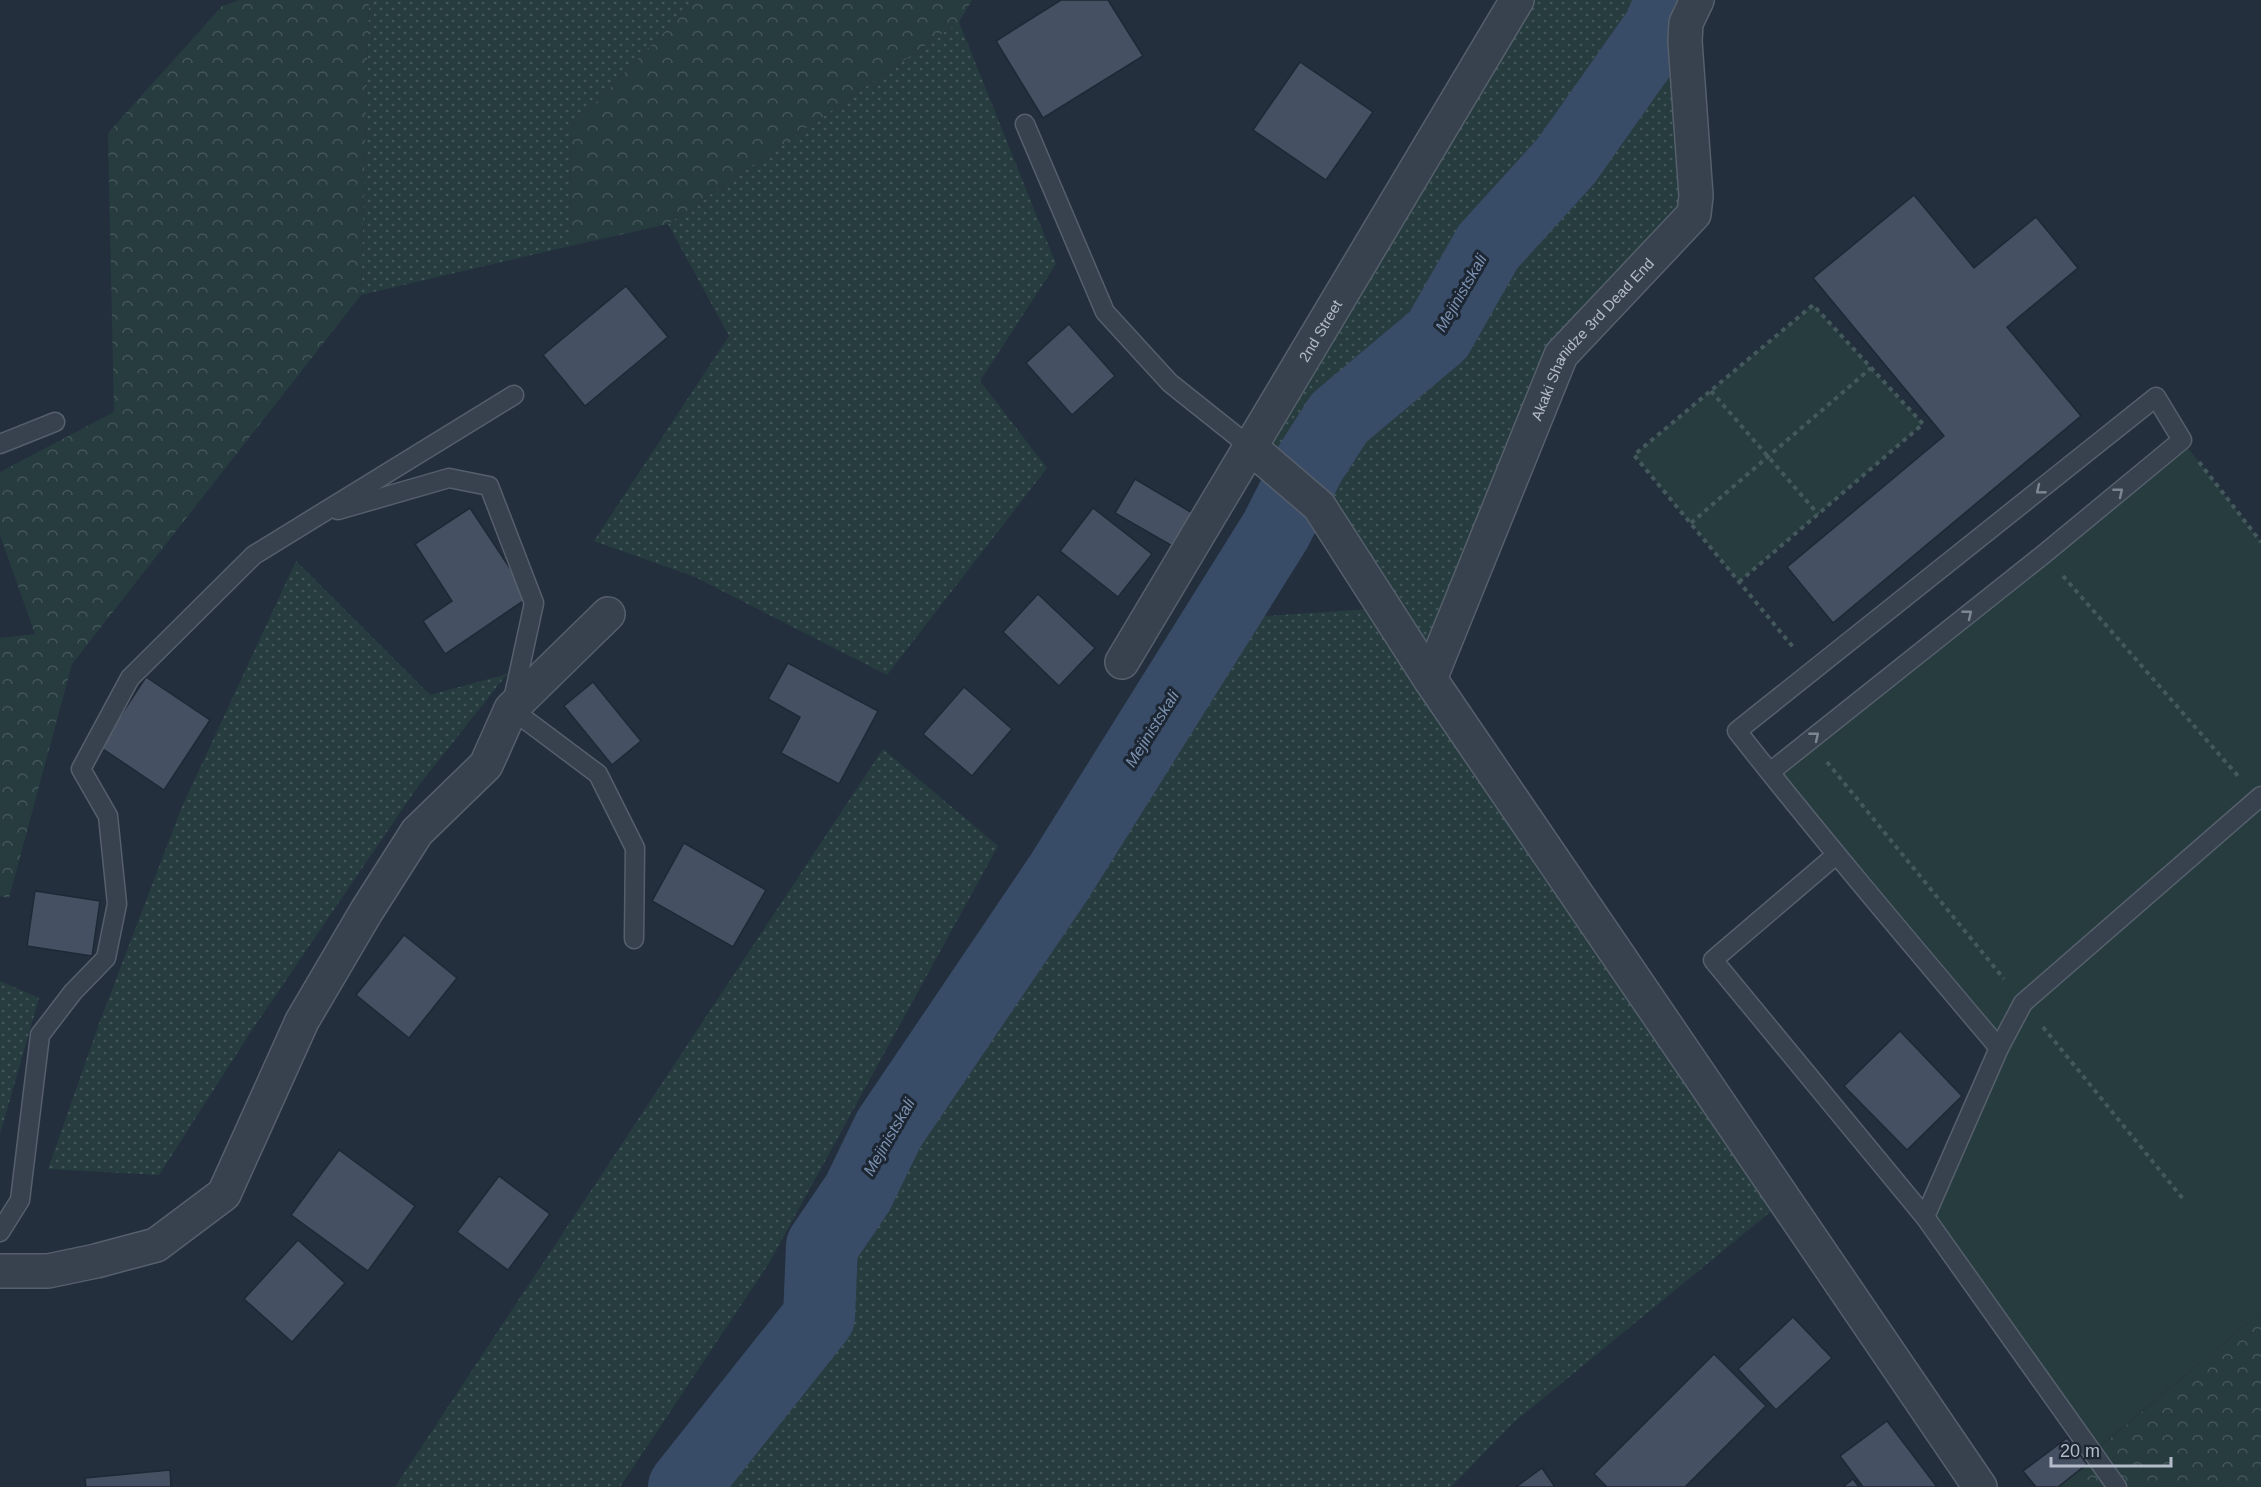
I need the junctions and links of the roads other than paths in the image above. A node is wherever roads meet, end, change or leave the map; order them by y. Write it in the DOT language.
graph roads {
  1 [pos="1517,0"];
  2 [pos="1697,0"];
  3 [pos="1025,124"];
  4 [pos="514,395"];
  5 [pos="55,422"];
  6 [pos="0,444"];
  7 [pos="1256,453"];
  8 [pos="317,516"];
  9 [pos="608,614"];
  10 [pos="1122,662"];
  11 [pos="1430,679"];
  12 [pos="511,709"];
  13 [pos="1770,772"];
  14 [pos="2259,797"];
  15 [pos="1836,855"];
  16 [pos="634,939"];
  17 [pos="1999,1048"];
  18 [pos="1925,1217"];
  19 [pos="0,1232"];
  20 [pos="0,1271"];
  21 [pos="1980,1487"];
  22 [pos="2117,1487"];
  1 -- 7 [label="street, 2nd Street"];
  2 -- 11 [label="street, Akaki Shanidze 3rd Dead End"];
  3 -- 7 [label="lane"];
  4 -- 8 [label="lane"];
  5 -- 6 [label="lane"];
  7 -- 10 [label="street, 2nd Street"];
  7 -- 11 [label="street"];
  8 -- 12 [label="lane"];
  8 -- 19 [label="lane"];
  9 -- 12 [label="street"];
  11 -- 21 [label="street"];
  12 -- 16 [label="lane"];
  12 -- 20 [label="street"];
  13 -- 13 [label="lane, one-way"];
  13 -- 15 [label="lane"];
  14 -- 17 [label="lane"];
  15 -- 17 [label="lane"];
  15 -- 18 [label="lane"];
  17 -- 18 [label="lane"];
  18 -- 22 [label="lane"];
}
